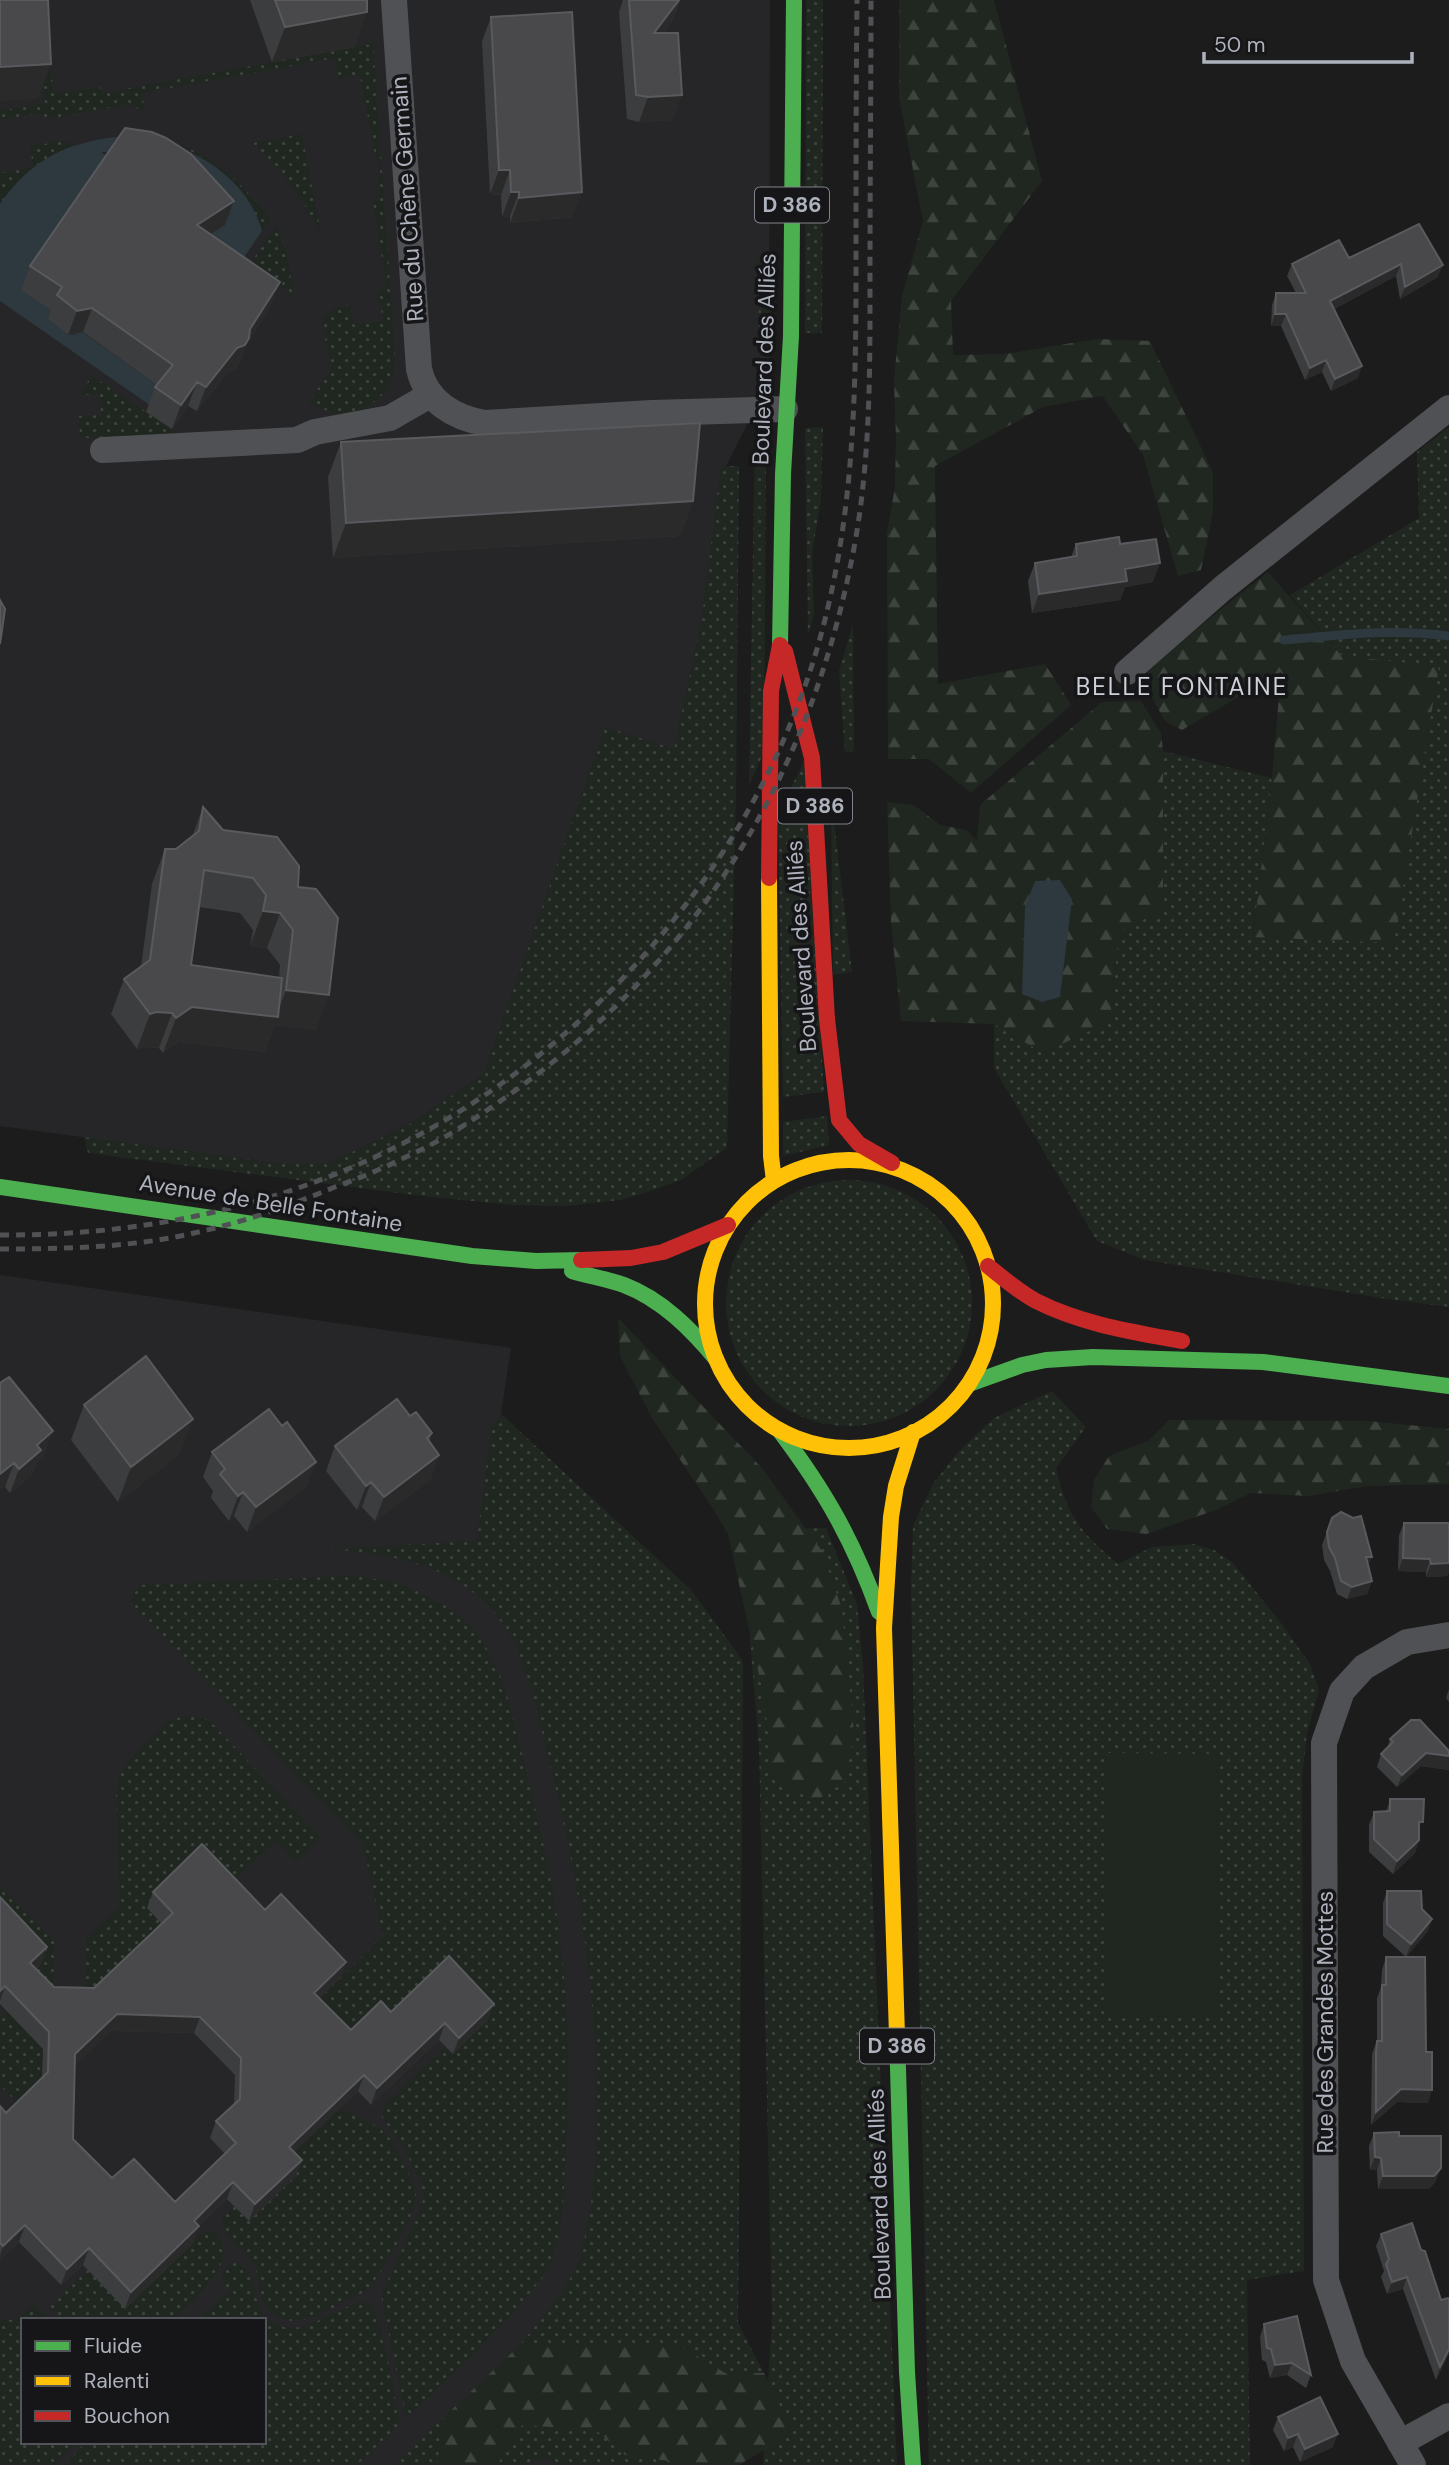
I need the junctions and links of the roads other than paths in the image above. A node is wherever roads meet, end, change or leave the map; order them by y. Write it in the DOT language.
graph roads {
  1 [pos="394,0"];
  2 [pos="794,0"];
  3 [pos="430,395"];
  4 [pos="1449,408"];
  5 [pos="785,410"];
  6 [pos="103,450"];
  7 [pos="782,636"];
  8 [pos="1127,672"];
  9 [pos="914,1176"];
  10 [pos="774,1181"];
  11 [pos="0,1187"];
  12 [pos="729,1225"];
  13 [pos="536,1261"];
  14 [pos="988,1266"];
  15 [pos="716,1359"];
  16 [pos="1262,1362"];
  17 [pos="969,1384"];
  18 [pos="1449,1386"];
  19 [pos="779,1430"];
  20 [pos="913,1433"];
  21 [pos="884,1628"];
  22 [pos="1449,1635"];
  23 [pos="1449,2416"];
  24 [pos="1407,2459"];
  25 [pos="912,2465"];
  1 -- 3 [label="street, Rue du Chêne Germain"];
  2 -- 5 [label="main road, Boulevard des Alliés / D 386"];
  3 -- 5 [label="street"];
  3 -- 6 [label="street"];
  4 -- 8 [label="street"];
  5 -- 7 [label="main road, Boulevard des Alliés / D 386"];
  7 -- 9 [label="main road, Boulevard des Alliés / D 386"];
  7 -- 10 [label="main road, Boulevard des Alliés / D 386"];
  9 -- 10 [label="main road"];
  9 -- 14 [label="main road"];
  10 -- 12 [label="main road"];
  11 -- 13 [label="main road, Avenue de Belle Fontaine"];
  12 -- 13 [label="main road, Avenue de Belle Fontaine"];
  12 -- 15 [label="main road"];
  13 -- 15 [label="main road, Avenue de Belle Fontaine"];
  14 -- 16 [label="main road"];
  14 -- 17 [label="main road"];
  15 -- 19 [label="main road"];
  16 -- 17 [label="main road"];
  16 -- 18 [label="main road"];
  17 -- 20 [label="main road"];
  19 -- 20 [label="main road"];
  19 -- 21 [label="main road, Boulevard des Alliés"];
  20 -- 21 [label="main road, Boulevard des Alliés"];
  21 -- 25 [label="main road, Boulevard des Alliés / D 386"];
  22 -- 24 [label="street, Rue des Grandes Mottes"];
  23 -- 24 [label="street"];
}
